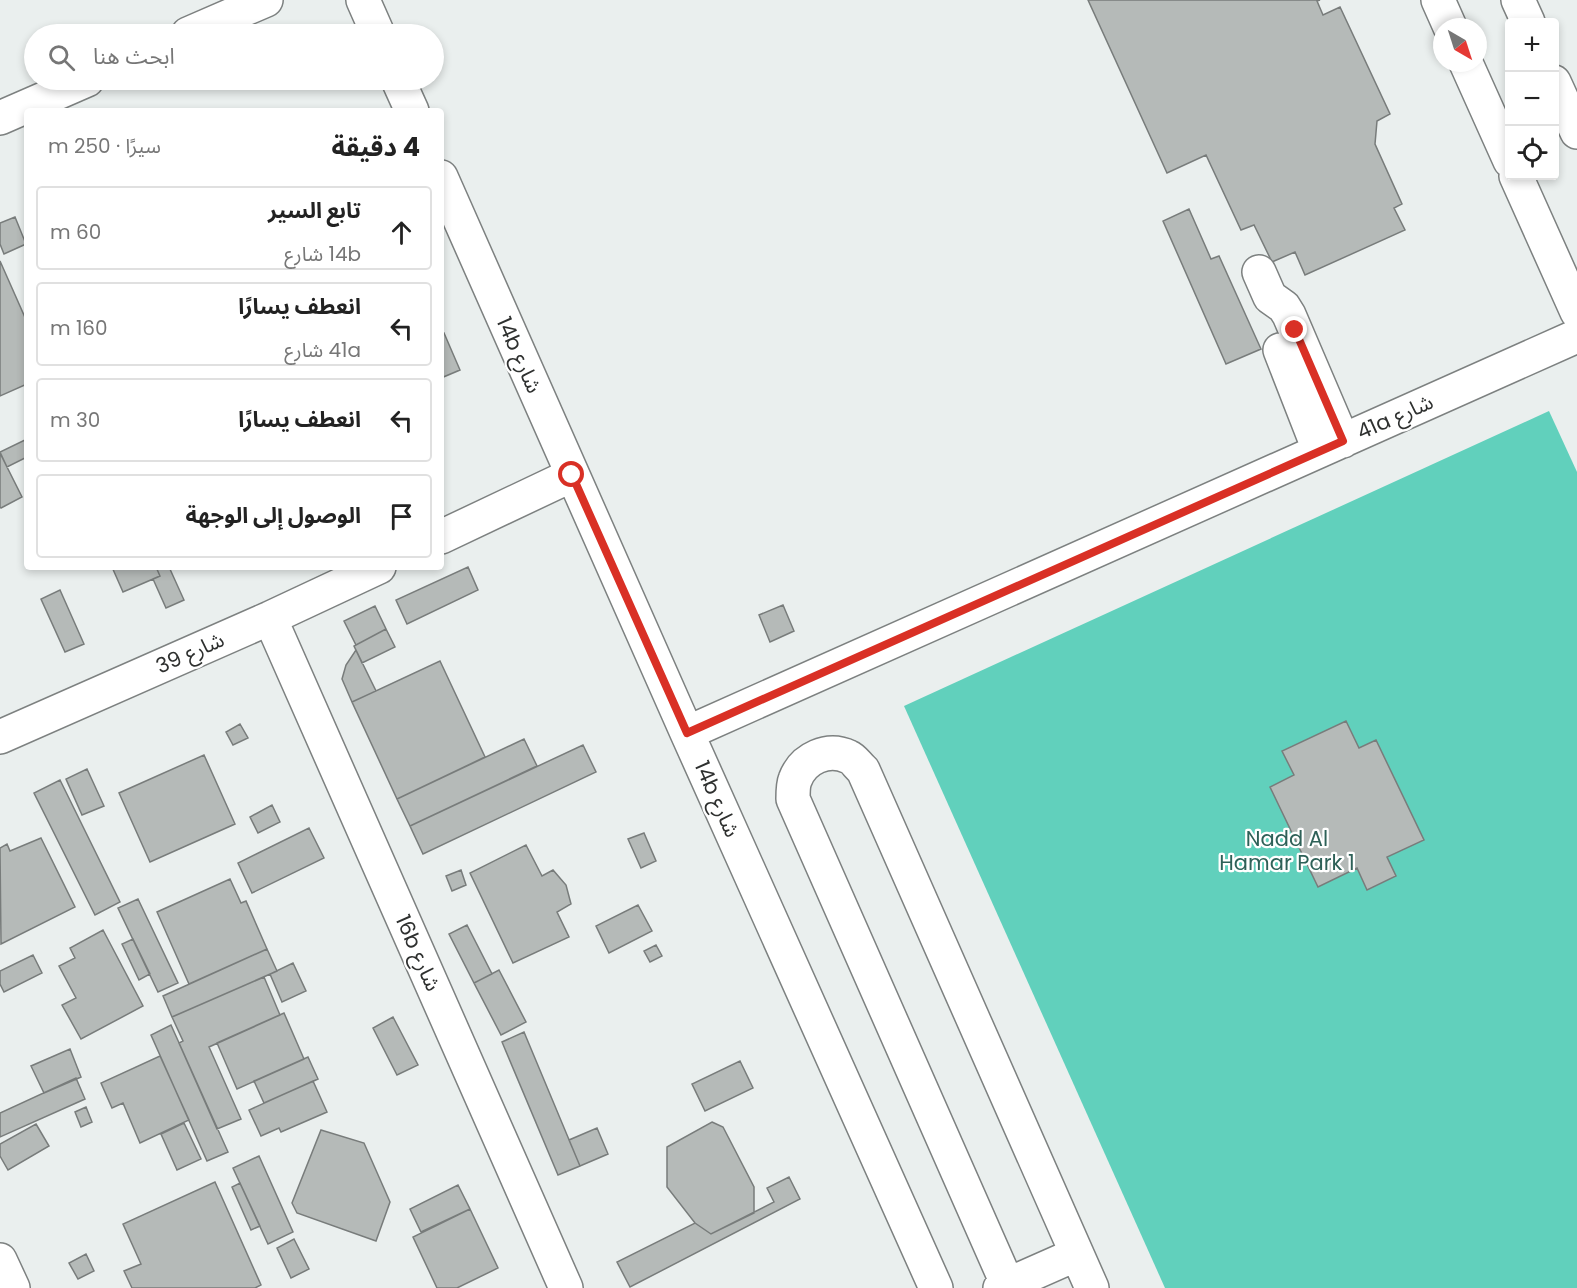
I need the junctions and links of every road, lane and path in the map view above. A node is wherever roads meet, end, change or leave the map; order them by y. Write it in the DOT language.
graph roads {
  1 [pos="266,0"];
  2 [pos="363,0"];
  3 [pos="1438,0"];
  4 [pos="1518,0"];
  5 [pos="1446,18"];
  6 [pos="1526,18"];
  7 [pos="211,24"];
  8 [pos="374,24"];
  9 [pos="1470,72"];
  10 [pos="64,90"];
  11 [pos="403,90"];
  12 [pos="1559,92"];
  13 [pos="411,108"];
  14 [pos="0,118"];
  15 [pos="1577,132"];
  16 [pos="1505,152"];
  17 [pos="1518,180"];
  18 [pos="444,184"];
  19 [pos="1568,279"];
  20 [pos="1264,284"];
  21 [pos="1577,312"];
  22 [pos="1577,336"];
  23 [pos="1331,445"];
  24 [pos="572,475"];
  25 [pos="444,536"];
  26 [pos="373,570"];
  27 [pos="270,618"];
  28 [pos="687,733"];
  29 [pos="0,737"];
  30 [pos="0,1260"];
  31 [pos="1083,1278"];
  32 [pos="1006,1287"];
  33 [pos="13,1288"];
  34 [pos="566,1288"];
  35 [pos="936,1288"];
  1 -- 7 [label="street"];
  2 -- 8 [label="street"];
  3 -- 5 [label="street"];
  4 -- 6 [label="street"];
  9 -- 16 [label="street"];
  10 -- 14 [label="street"];
  11 -- 13 [label="street"];
  12 -- 15 [label="street"];
  17 -- 19 [label="street"];
  18 -- 24 [label="street, 14b شارع"];
  19 -- 21 [label="street"];
  20 -- 23 [label="street"];
  22 -- 23 [label="street, 41a شارع"];
  23 -- 28 [label="street, 41a شارع"];
  24 -- 25 [label="street"];
  24 -- 28 [label="street, 14b شارع"];
  26 -- 27 [label="street, شارع 39"];
  27 -- 29 [label="street, شارع 39"];
  27 -- 34 [label="street, 16b شارع"];
  28 -- 35 [label="street, 14b شارع"];
  30 -- 33 [label="street"];
  31 -- 32 [label="street"];
  31 -- 32 [label="street"];
}
